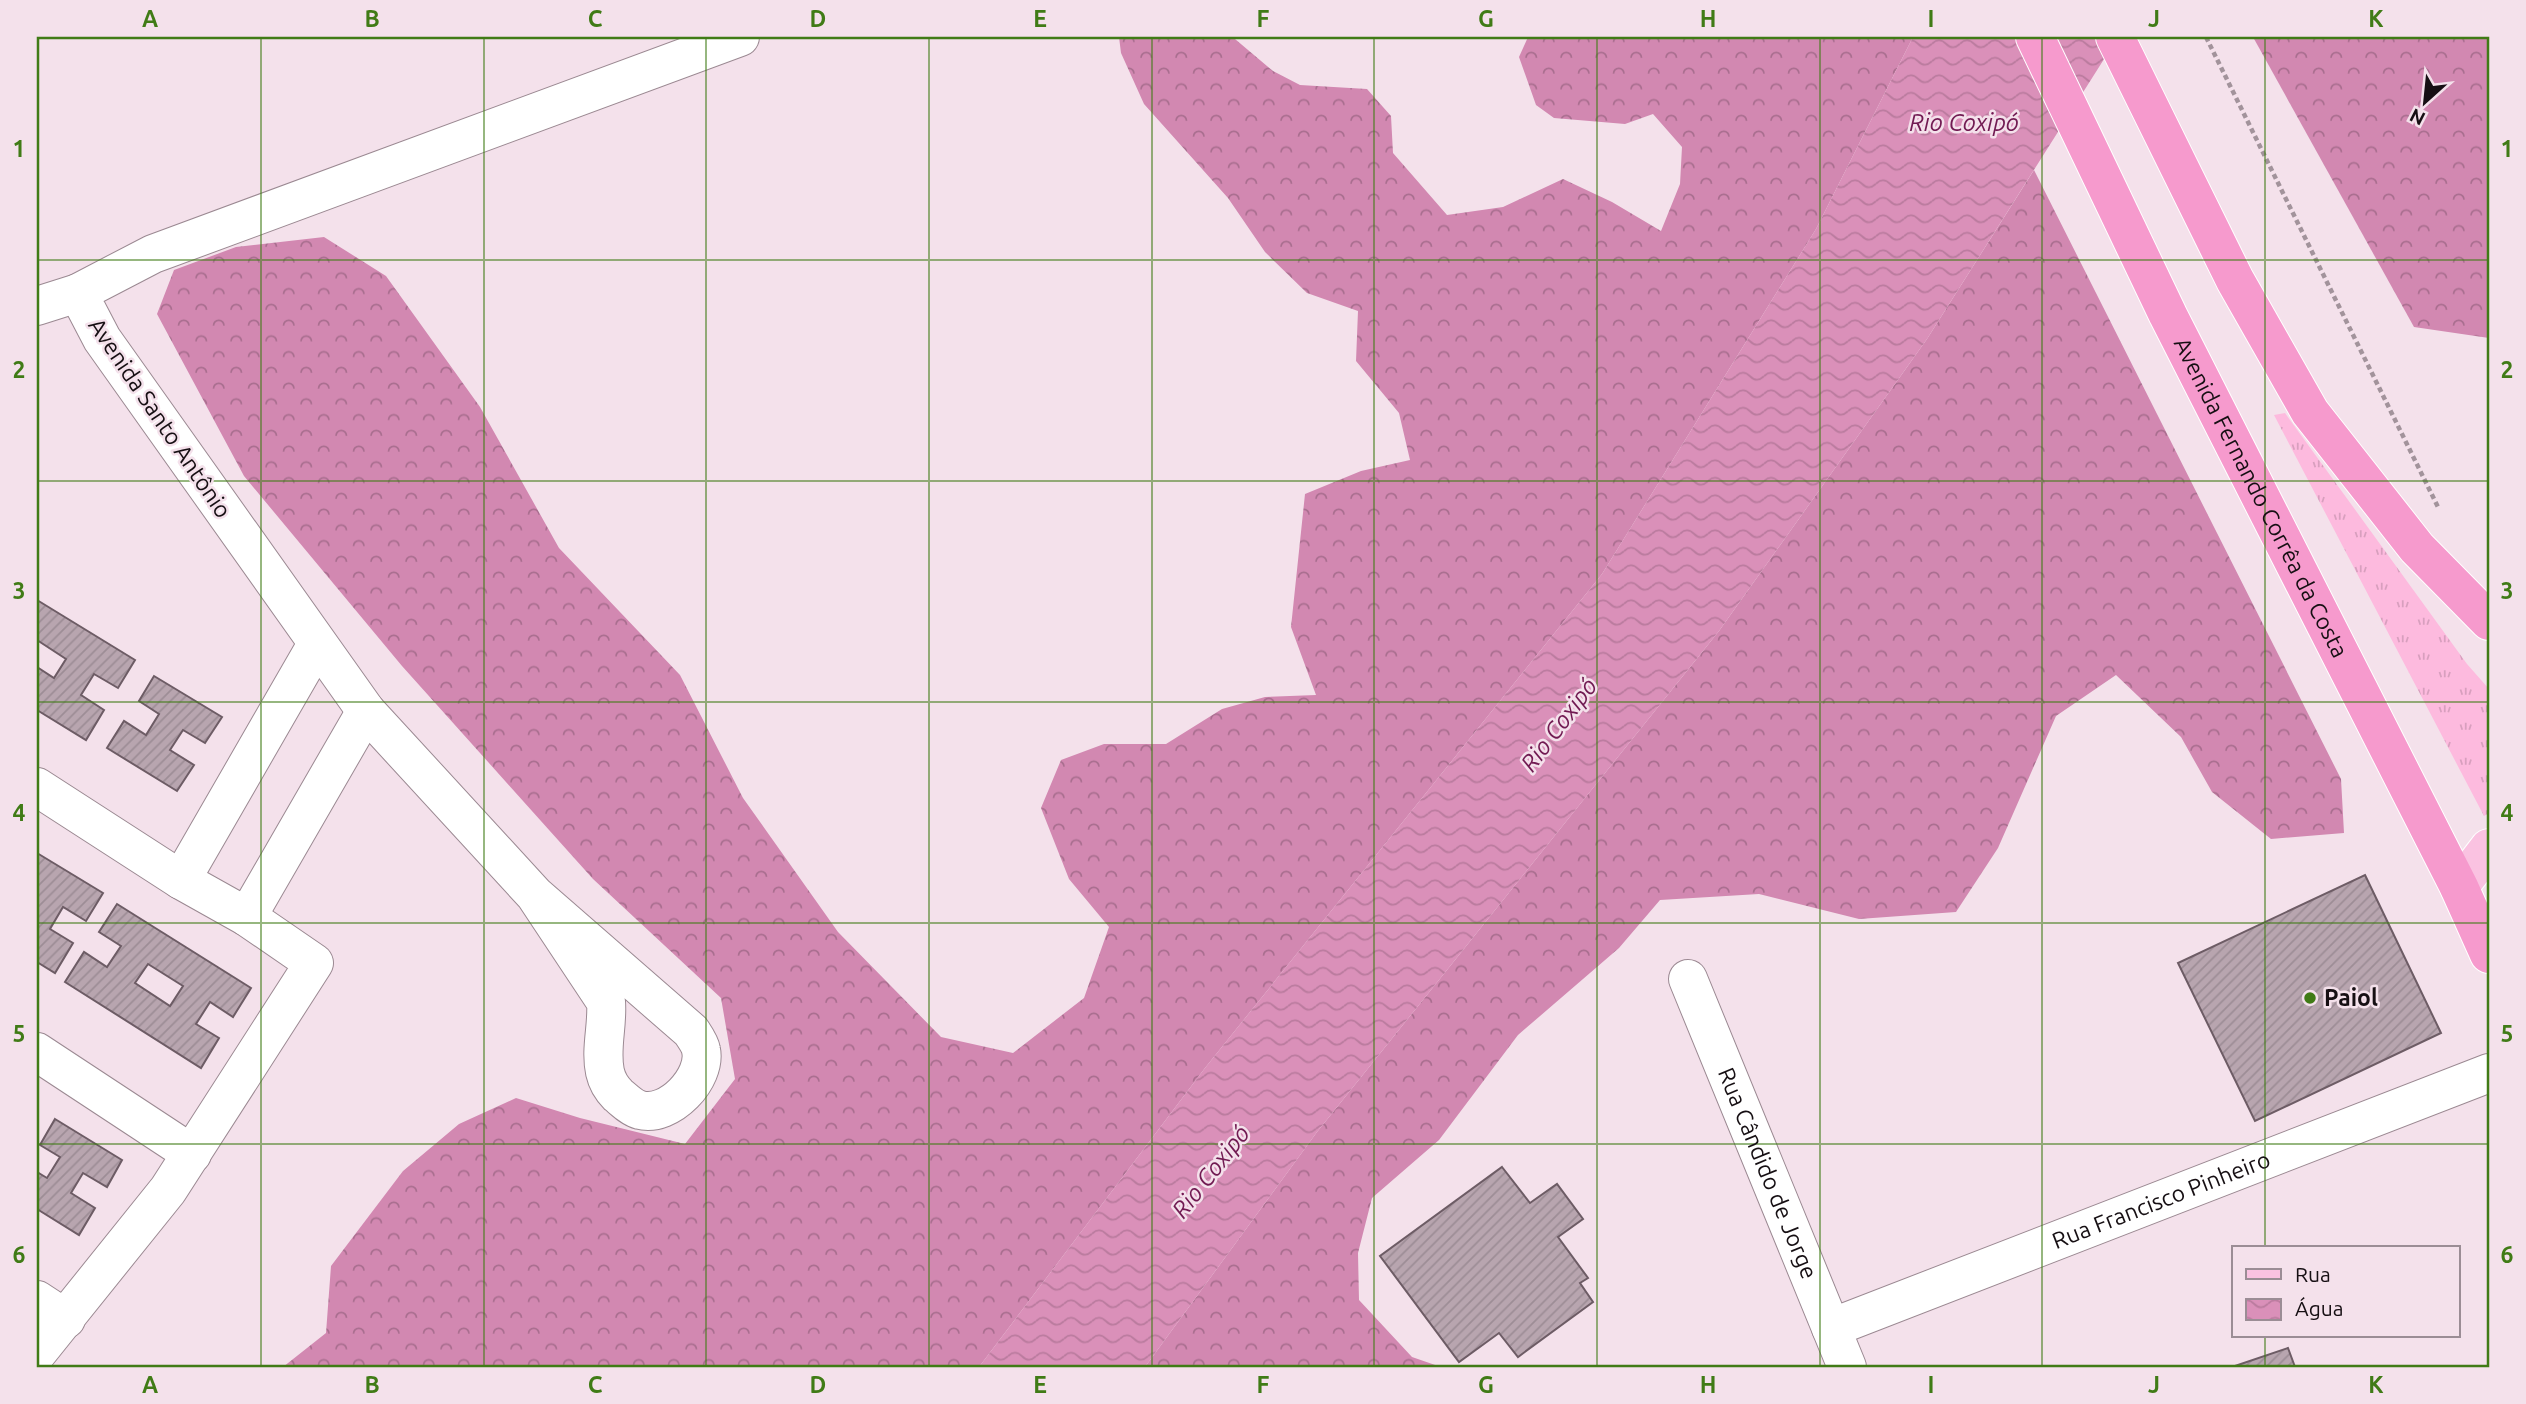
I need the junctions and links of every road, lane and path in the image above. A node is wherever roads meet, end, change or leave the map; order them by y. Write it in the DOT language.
graph roads {
  1 [pos="740,37"];
  2 [pos="2035,37"];
  3 [pos="2115,37"];
  4 [pos="2206,37"];
  5 [pos="696,45"];
  6 [pos="78,293"];
  7 [pos="37,306"];
  8 [pos="2443,517"];
  9 [pos="2489,621"];
  10 [pos="317,644"];
  11 [pos="366,711"];
  12 [pos="37,787"];
  13 [pos="2489,848"];
  14 [pos="181,880"];
  15 [pos="2459,887"];
  16 [pos="535,895"];
  17 [pos="247,917"];
  18 [pos="2489,954"];
  19 [pos="1688,979"];
  20 [pos="37,1052"];
  21 [pos="2489,1073"];
  22 [pos="191,1154"];
  23 [pos="51,1309"];
  24 [pos="1831,1328"];
  25 [pos="37,1353"];
  26 [pos="1847,1367"];
  1 -- 5 [label="street, Avenida Santo Antônio"];
  2 -- 15 [label="highway, Avenida Fernando Corrêa da Costa"];
  3 -- 9 [label="highway"];
  4 -- 8 [label="path"];
  5 -- 6 [label="street, Avenida Santo Antônio"];
  6 -- 7 [label="street"];
  6 -- 10 [label="street, Avenida Santo Antônio"];
  10 -- 11 [label="street, Avenida Santo Antônio"];
  10 -- 14 [label="street"];
  11 -- 16 [label="street, Avenida Santo Antônio"];
  11 -- 17 [label="street"];
  12 -- 14 [label="street"];
  13 -- 15 [label="main road"];
  14 -- 17 [label="street"];
  15 -- 18 [label="highway, Avenida Fernando Corrêa da Costa"];
  16 -- 16 [label="street"];
  17 -- 22 [label="street"];
  19 -- 24 [label="street, Rua Cândido de Jorge"];
  20 -- 22 [label="street"];
  21 -- 24 [label="street, Rua Francisco Pinheiro"];
  22 -- 23 [label="street"];
  23 -- 25 [label="street"];
  24 -- 26 [label="street, Rua Cândido de Jorge"];
}
